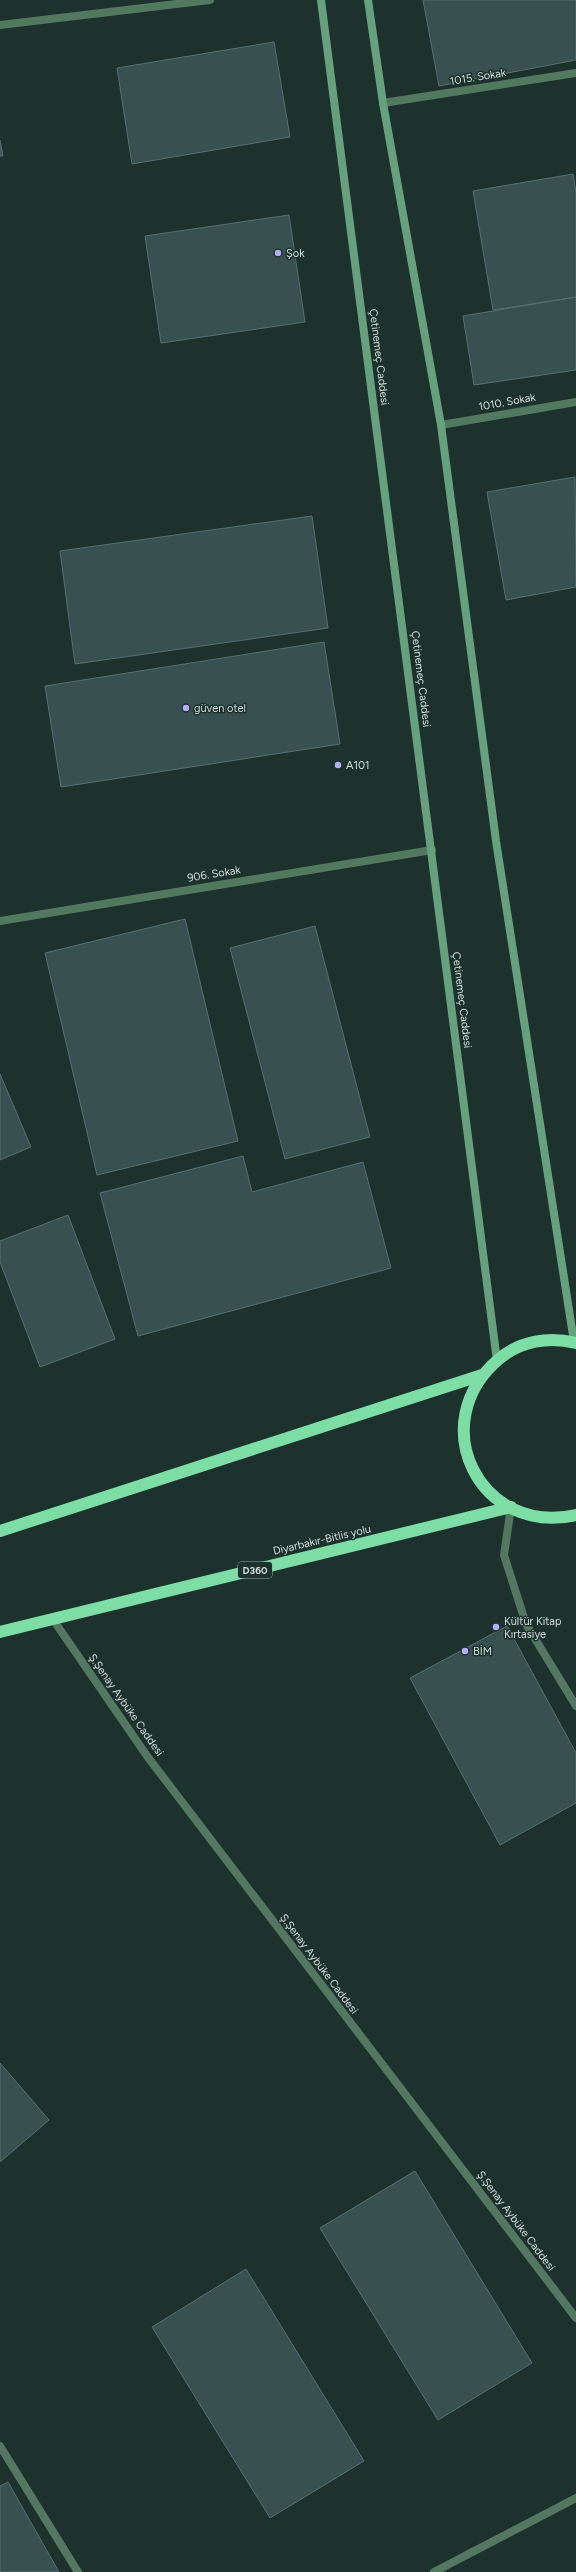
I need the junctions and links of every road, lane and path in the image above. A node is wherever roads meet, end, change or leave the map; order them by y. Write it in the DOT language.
graph roads {
  1 [pos="210,0"];
  2 [pos="321,0"];
  3 [pos="368,0"];
  4 [pos="0,25"];
  5 [pos="576,73"];
  6 [pos="383,103"];
  7 [pos="576,402"];
  8 [pos="441,424"];
  9 [pos="432,850"];
  10 [pos="0,921"];
  11 [pos="575,1342"];
  12 [pos="497,1361"];
  13 [pos="482,1375"];
  14 [pos="511,1507"];
  15 [pos="576,1515"];
  16 [pos="0,1531"];
  17 [pos="52,1618"];
  18 [pos="0,1632"];
  19 [pos="576,1706"];
  20 [pos="576,2318"];
  21 [pos="0,2446"];
  22 [pos="576,2498"];
  23 [pos="78,2572"];
  24 [pos="434,2572"];
  1 -- 4 [label="street"];
  2 -- 9 [label="main road, Çetinemeç Caddesi"];
  3 -- 6 [label="main road"];
  5 -- 6 [label="street, 1015. Sokak"];
  6 -- 8 [label="main road"];
  7 -- 8 [label="street, 1010. Sokak"];
  8 -- 11 [label="main road"];
  9 -- 10 [label="street, 906. Sokak"];
  9 -- 12 [label="main road, Çetinemeç Caddesi"];
  11 -- 12 [label="highway"];
  12 -- 13 [label="highway"];
  13 -- 14 [label="highway"];
  13 -- 16 [label="highway"];
  14 -- 15 [label="highway"];
  14 -- 17 [label="highway, Diyarbakır-Bitlis yolu / D360"];
  14 -- 19 [label="street"];
  17 -- 18 [label="highway, Diyarbakır-Bitlis yolu / D360"];
  17 -- 20 [label="street, Ş.Şenay Aybüke Caddesi"];
  21 -- 23 [label="street"];
  22 -- 24 [label="street"];
}
